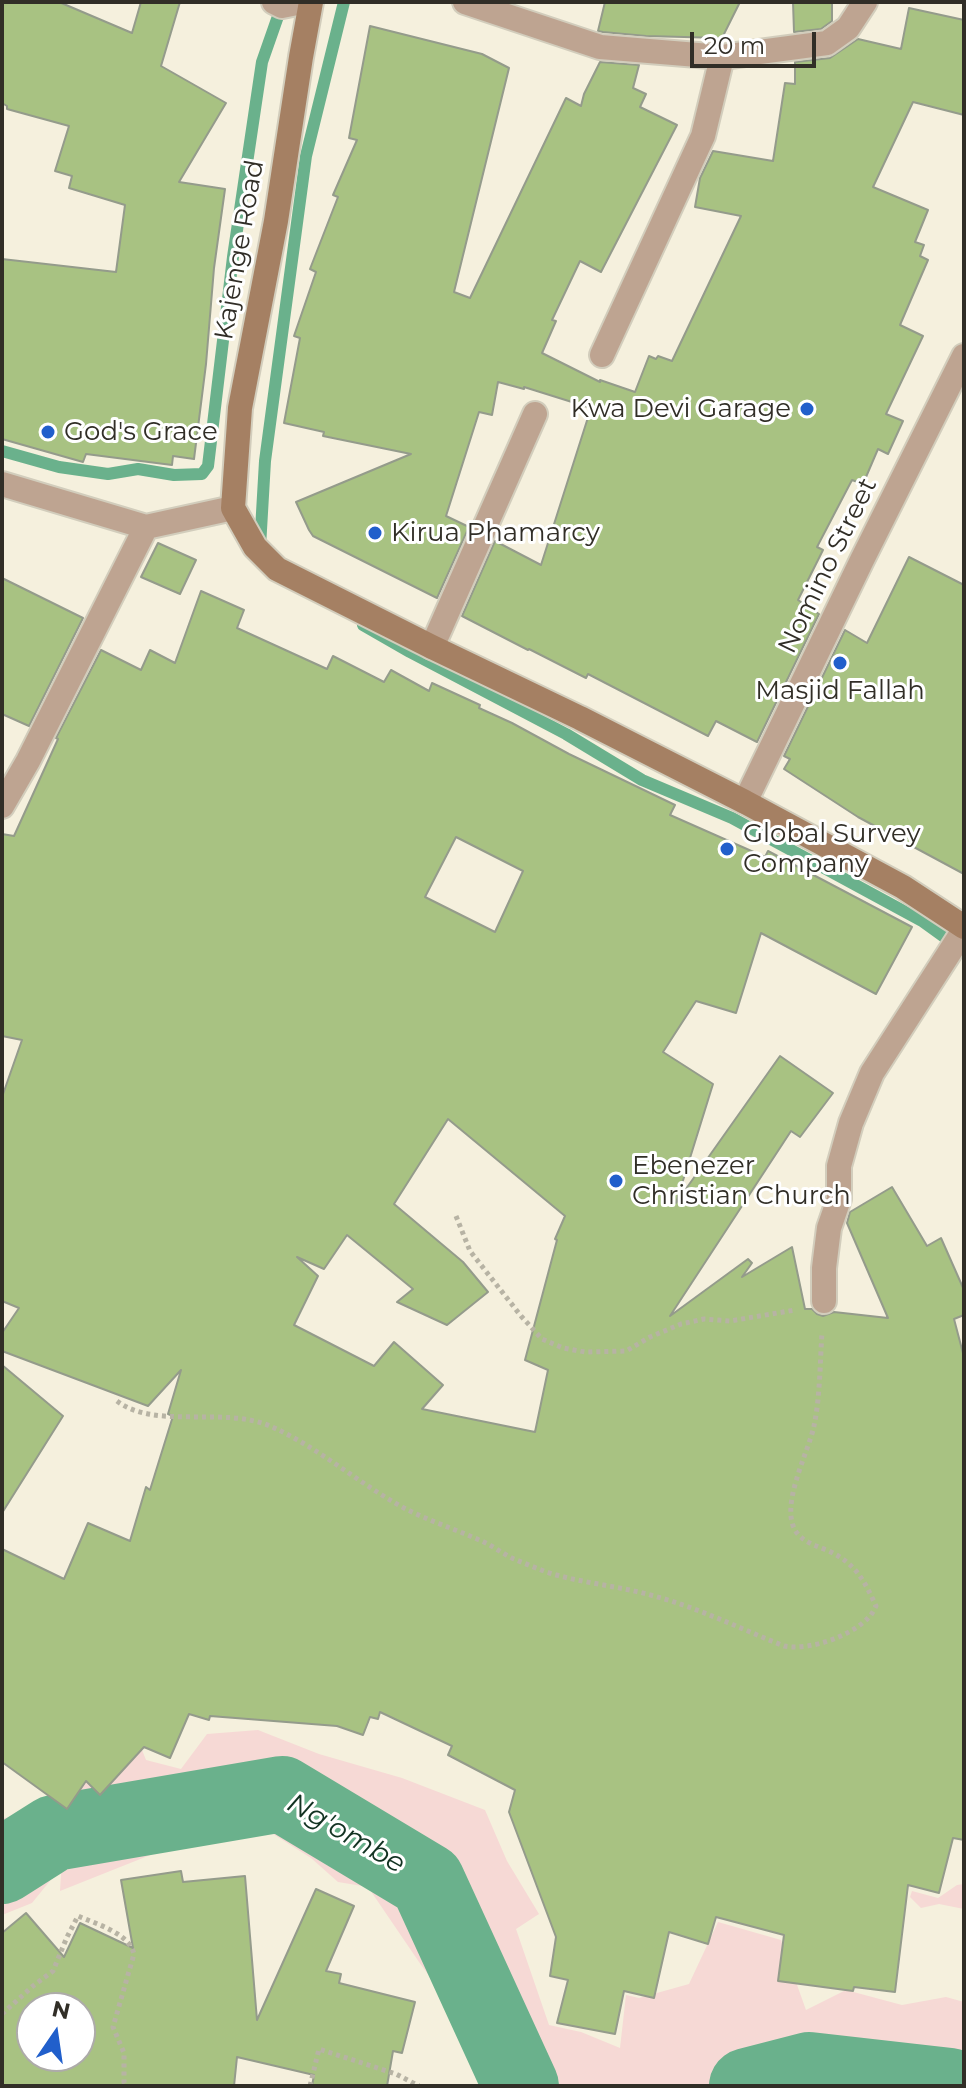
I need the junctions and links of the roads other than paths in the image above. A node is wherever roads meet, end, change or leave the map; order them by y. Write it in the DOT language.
graph roads {
  1 [pos="274,2"];
  2 [pos="302,2"];
  3 [pos="311,2"];
  4 [pos="465,2"];
  5 [pos="865,2"];
  6 [pos="722,57"];
  7 [pos="602,355"];
  8 [pos="964,356"];
  9 [pos="535,414"];
  10 [pos="2,484"];
  11 [pos="233,508"];
  12 [pos="146,527"];
  13 [pos="432,647"];
  14 [pos="745,802"];
  15 [pos="2,806"];
  16 [pos="964,928"];
  17 [pos="824,1301"];
  1 -- 2 [label="street"];
  3 -- 11 [label="street, Kajenge Road"];
  4 -- 6 [label="street"];
  5 -- 6 [label="street"];
  6 -- 7 [label="street"];
  8 -- 14 [label="street, Nomino Street"];
  9 -- 13 [label="street"];
  10 -- 12 [label="street"];
  11 -- 12 [label="street"];
  11 -- 13 [label="street"];
  12 -- 15 [label="street"];
  13 -- 14 [label="street"];
  14 -- 16 [label="street"];
  16 -- 17 [label="street"];
}
